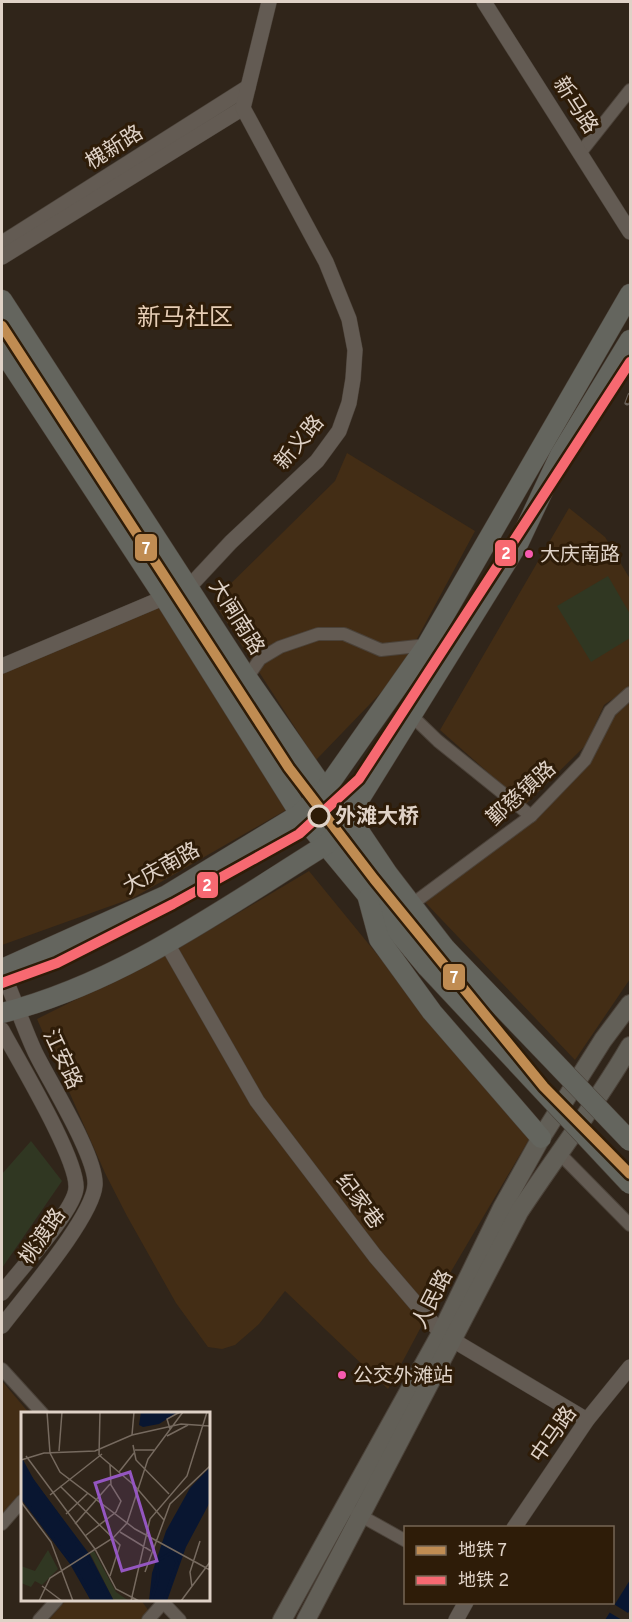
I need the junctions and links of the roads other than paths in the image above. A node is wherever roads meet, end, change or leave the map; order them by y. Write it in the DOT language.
graph roads {
  1 [pos="269,2"];
  2 [pos="484,2"];
  3 [pos="248,87"];
  4 [pos="630,90"];
  5 [pos="243,108"];
  6 [pos="581,152"];
  7 [pos="630,232"];
  8 [pos="2,243"];
  9 [pos="2,256"];
  10 [pos="630,294"];
  11 [pos="2,300"];
  12 [pos="630,340"];
  13 [pos="2,350"];
  14 [pos="189,587"];
  15 [pos="164,597"];
  16 [pos="427,645"];
  17 [pos="2,666"];
  18 [pos="247,678"];
  19 [pos="630,693"];
  20 [pos="412,716"];
  21 [pos="325,790"];
  22 [pos="300,814"];
  23 [pos="349,816"];
  24 [pos="531,816"];
  25 [pos="327,844"];
  26 [pos="388,874"];
  27 [pos="365,890"];
  28 [pos="414,902"];
  29 [pos="166,942"];
  30 [pos="2,970"];
  31 [pos="630,1004"];
  32 [pos="10,1010"];
  33 [pos="2,1030"];
  34 [pos="630,1046"];
  35 [pos="580,1076"];
  36 [pos="598,1100"];
  37 [pos="630,1132"];
  38 [pos="541,1138"];
  39 [pos="630,1141"];
  40 [pos="558,1152"];
  41 [pos="91,1162"];
  42 [pos="73,1170"];
  43 [pos="630,1184"];
  44 [pos="630,1225"];
  45 [pos="2,1293"];
  46 [pos="2,1326"];
  47 [pos="447,1337"];
  48 [pos="630,1367"];
  49 [pos="2,1369"];
  50 [pos="42,1412"];
  51 [pos="587,1420"];
  52 [pos="21,1503"];
  53 [pos="346,1505"];
  54 [pos="361,1517"];
  55 [pos="2,1524"];
  56 [pos="515,1526"];
  57 [pos="404,1540"];
  58 [pos="55,1601"];
  59 [pos="162,1601"];
  60 [pos="465,1604"];
  61 [pos="39,1620"];
  62 [pos="148,1620"];
  63 [pos="180,1620"];
  64 [pos="282,1620"];
  65 [pos="306,1620"];
  66 [pos="456,1620"];
  1 -- 3 [label="street"];
  2 -- 6 [label="street, 新马路"];
  3 -- 5 [label="street"];
  3 -- 8 [label="street, 槐新路"];
  4 -- 6 [label="street"];
  5 -- 9 [label="street, 槐新路"];
  5 -- 14 [label="street, 新义路"];
  6 -- 7 [label="street, 新马路"];
  10 -- 16 [label="main road, 大庆南路"];
  11 -- 14 [label="main road, 大闸南路"];
  12 -- 20 [label="main road"];
  13 -- 15 [label="main road"];
  14 -- 15 [label="street, 新义路"];
  14 -- 18 [label="main road, 大闸南路"];
  15 -- 17 [label="street, 新义路"];
  15 -- 22 [label="main road"];
  16 -- 18 [label="street"];
  16 -- 21 [label="main road, 大庆南路"];
  18 -- 21 [label="main road, 大闸南路"];
  19 -- 24 [label="street, 鄞慈镇路"];
  20 -- 23 [label="main road"];
  20 -- 24 [label="street"];
  21 -- 22 [label="main road, 大庆南路"];
  21 -- 23 [label="main road, 大闸南路"];
  22 -- 25 [label="main road"];
  22 -- 30 [label="main road, 大庆南路"];
  23 -- 25 [label="main road"];
  23 -- 26 [label="main road, 大闸南路"];
  24 -- 28 [label="street, 鄞慈镇路"];
  25 -- 27 [label="main road"];
  25 -- 29 [label="main road"];
  26 -- 28 [label="main road"];
  26 -- 39 [label="main road, 大闸南路, bridge"];
  27 -- 38 [label="main road"];
  27 -- 43 [label="main road, bridge"];
  28 -- 35 [label="main road"];
  29 -- 32 [label="main road"];
  29 -- 47 [label="street, 纪家巷"];
  30 -- 32 [label="street, 江安路"];
  31 -- 35 [label="main road, 人民路"];
  32 -- 41 [label="street, 江安路"];
  33 -- 42 [label="street, 江安路"];
  34 -- 36 [label="main road, 人民路"];
  35 -- 38 [label="main road, 人民路"];
  36 -- 37 [label="street"];
  36 -- 40 [label="main road, 人民路"];
  38 -- 47 [label="main road, 人民路"];
  40 -- 44 [label="street"];
  40 -- 47 [label="main road, 人民路"];
  41 -- 46 [label="street, 桃渡路"];
  42 -- 45 [label="street, 桃渡路"];
  47 -- 51 [label="street, 纪家巷"];
  47 -- 53 [label="main road, 人民路"];
  47 -- 54 [label="main road, 人民路"];
  48 -- 51 [label="street, 中马路"];
  49 -- 50 [label="street"];
  51 -- 56 [label="street, 中马路"];
  52 -- 55 [label="street"];
  53 -- 54 [label="street"];
  53 -- 64 [label="main road, 人民路"];
  54 -- 57 [label="street"];
  54 -- 65 [label="main road, 人民路"];
  58 -- 61 [label="street"];
  59 -- 62 [label="street"];
  59 -- 63 [label="street"];
  60 -- 66 [label="street"];
}
